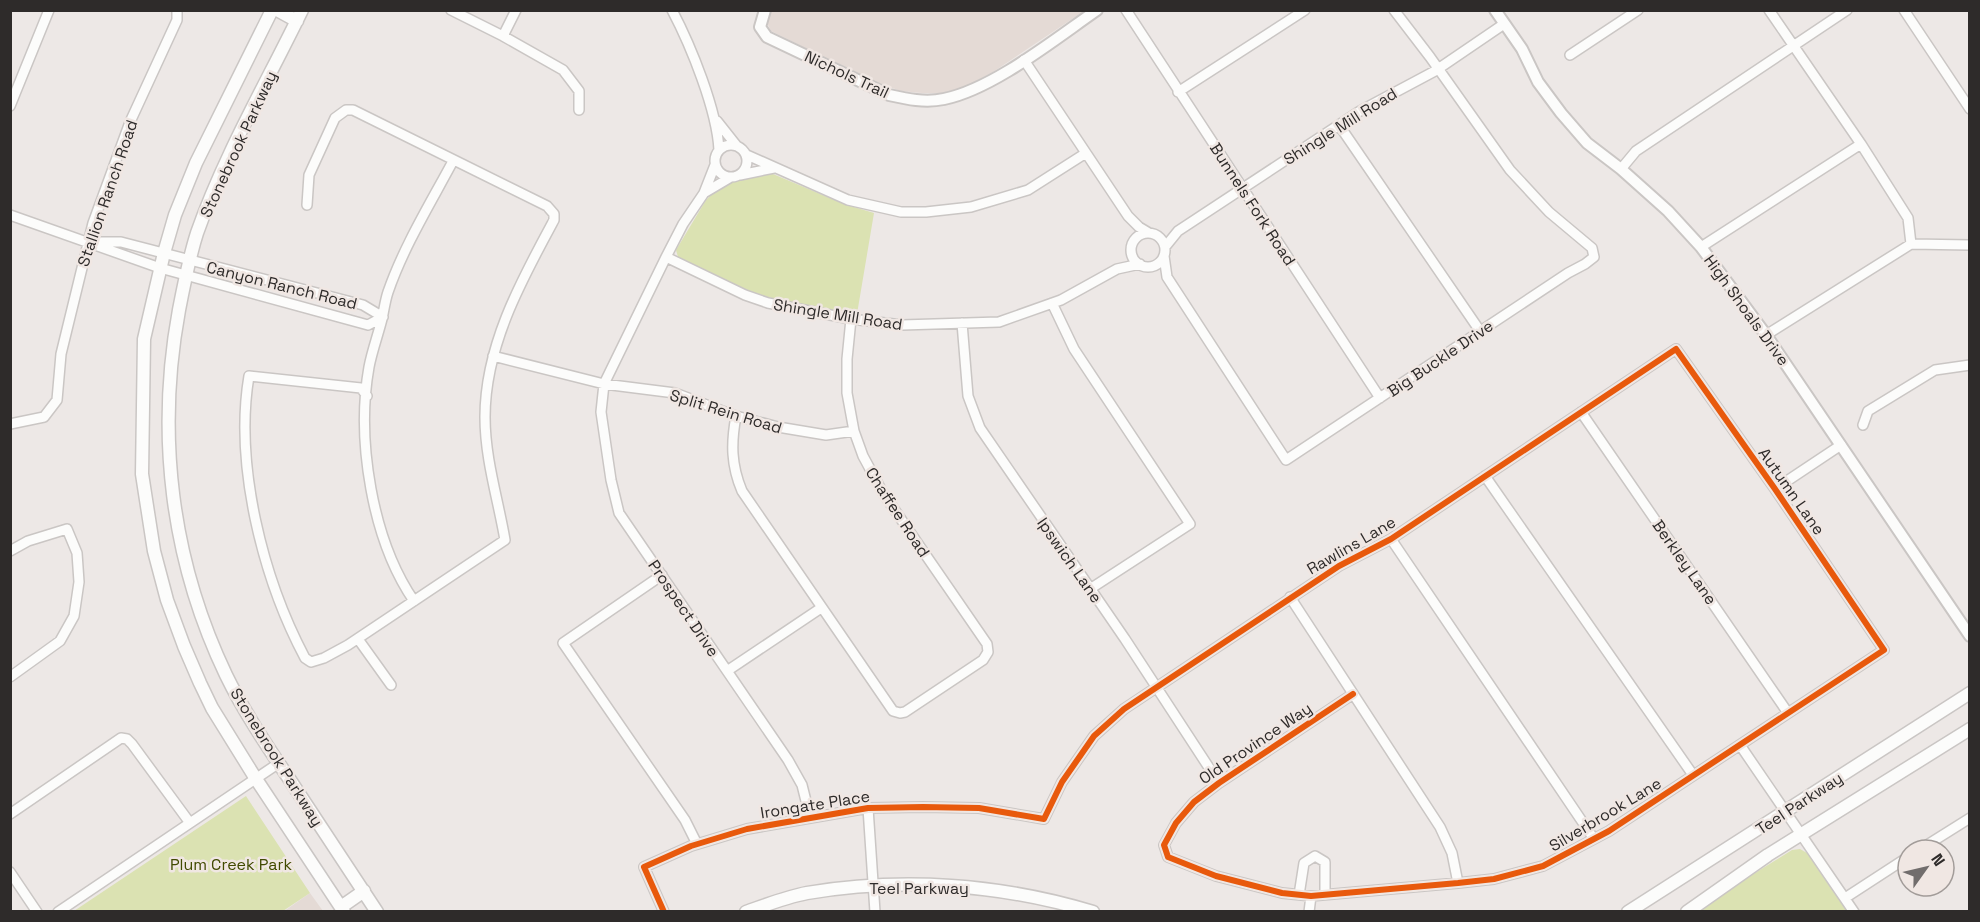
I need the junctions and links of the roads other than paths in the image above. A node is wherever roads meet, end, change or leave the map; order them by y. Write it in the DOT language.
graph roads {
  1 [pos="49,10"];
  2 [pos="177,10"];
  3 [pos="272,10"];
  4 [pos="277,10"];
  5 [pos="451,10"];
  6 [pos="516,10"];
  7 [pos="672,10"];
  8 [pos="765,10"];
  9 [pos="1097,10"];
  10 [pos="1126,10"];
  11 [pos="1305,10"];
  12 [pos="1394,10"];
  13 [pos="1495,10"];
  14 [pos="1638,10"];
  15 [pos="1769,10"];
  16 [pos="1847,10"];
  17 [pos="1904,10"];
  18 [pos="300,16"];
  19 [pos="1504,24"];
  20 [pos="503,36"];
  21 [pos="1794,46"];
  22 [pos="1570,55"];
  23 [pos="1024,60"];
  24 [pos="1438,68"];
  25 [pos="15,80"];
  26 [pos="1178,92"];
  27 [pos="10,106"];
  28 [pos="1970,109"];
  29 [pos="579,110"];
  30 [pos="716,119"];
  31 [pos="1339,125"];
  32 [pos="1861,144"];
  33 [pos="736,145"];
  34 [pos="719,150"];
  35 [pos="1086,153"];
  36 [pos="747,155"];
  37 [pos="453,161"];
  38 [pos="715,165"];
  39 [pos="774,168"];
  40 [pos="1621,169"];
  41 [pos="736,176"];
  42 [pos="1242,188"];
  43 [pos="704,193"];
  44 [pos="307,205"];
  45 [pos="10,215"];
  46 [pos="1128,216"];
  47 [pos="1178,231"];
  48 [pos="1153,234"];
  49 [pos="88,242"];
  50 [pos="1911,244"];
  51 [pos="1970,245"];
  52 [pos="1132,246"];
  53 [pos="1701,247"];
  54 [pos="1164,252"];
  55 [pos="164,253"];
  56 [pos="666,257"];
  57 [pos="189,261"];
  58 [pos="1143,265"];
  59 [pos="160,268"];
  60 [pos="1117,269"];
  61 [pos="185,274"];
  62 [pos="1167,277"];
  63 [pos="1052,303"];
  64 [pos="383,317"];
  65 [pos="850,319"];
  66 [pos="962,323"];
  67 [pos="1480,332"];
  68 [pos="1766,335"];
  69 [pos="1676,349"];
  70 [pos="494,356"];
  71 [pos="1970,365"];
  72 [pos="604,384"];
  73 [pos="367,396"];
  74 [pos="1380,398"];
  75 [pos="1581,412"];
  76 [pos="736,417"];
  77 [pos="10,424"];
  78 [pos="1863,425"];
  79 [pos="854,431"];
  80 [pos="1841,445"];
  81 [pos="1485,476"];
  82 [pos="1775,489"];
  83 [pos="1391,539"];
  84 [pos="10,550"];
  85 [pos="662,575"];
  86 [pos="1090,589"];
  87 [pos="1290,597"];
  88 [pos="414,601"];
  89 [pos="821,608"];
  90 [pos="1970,636"];
  91 [pos="358,639"];
  92 [pos="1884,650"];
  93 [pos="727,671"];
  94 [pos="10,677"];
  95 [pos="391,685"];
  96 [pos="1156,687"];
  97 [pos="1970,693"];
  98 [pos="1353,694"];
  99 [pos="1788,712"];
  100 [pos="1970,729"];
  101 [pos="1740,745"];
  102 [pos="279,763"];
  103 [pos="1693,775"];
  104 [pos="256,779"];
  105 [pos="1219,783"];
  106 [pos="868,808"];
  107 [pos="1785,812"];
  108 [pos="10,814"];
  109 [pos="810,817"];
  110 [pos="1970,818"];
  111 [pos="1044,819"];
  112 [pos="190,823"];
  113 [pos="1801,834"];
  114 [pos="1938,838"];
  115 [pos="1594,839"];
  116 [pos="698,844"];
  117 [pos="1165,853"];
  118 [pos="1896,865"];
  119 [pos="10,872"];
  120 [pos="1458,883"];
  121 [pos="875,886"];
  122 [pos="364,891"];
  123 [pos="1299,895"];
  124 [pos="1325,895"];
  125 [pos="1311,896"];
  126 [pos="1845,898"];
  127 [pos="343,909"];
  128 [pos="37,912"];
  129 [pos="58,912"];
  130 [pos="377,912"];
  131 [pos="664,912"];
  132 [pos="746,912"];
  133 [pos="875,912"];
  134 [pos="1093,912"];
  135 [pos="1309,912"];
  136 [pos="1629,912"];
  137 [pos="1687,912"];
  138 [pos="1854,912"];
  1 -- 25 [label="street"];
  2 -- 49 [label="street, Stallion Ranch Road"];
  3 -- 55 [label="main road, Stonebrook Parkway"];
  4 -- 18 [label="main road"];
  5 -- 20 [label="street"];
  6 -- 20 [label="street"];
  7 -- 30 [label="street"];
  8 -- 23 [label="street, Nichols Trail"];
  9 -- 23 [label="street, Nichols Trail"];
  10 -- 26 [label="street, Bunnels Fork Road"];
  11 -- 26 [label="street"];
  12 -- 24 [label="street"];
  13 -- 19 [label="street, High Shoals Drive"];
  14 -- 22 [label="street"];
  15 -- 21 [label="street"];
  16 -- 21 [label="street"];
  17 -- 28 [label="street"];
  18 -- 57 [label="main road, Stonebrook Parkway"];
  19 -- 24 [label="street, Shingle Mill Road"];
  19 -- 40 [label="street, High Shoals Drive"];
  20 -- 29 [label="street"];
  21 -- 32 [label="street"];
  21 -- 40 [label="street"];
  23 -- 35 [label="street"];
  24 -- 31 [label="street, Shingle Mill Road"];
  24 -- 67 [label="street, Big Buckle Drive"];
  25 -- 27 [label="street"];
  26 -- 42 [label="street, Bunnels Fork Road"];
  30 -- 33 [label="street"];
  30 -- 34 [label="street"];
  31 -- 42 [label="street, Shingle Mill Road"];
  31 -- 67 [label="street"];
  32 -- 50 [label="street"];
  32 -- 53 [label="street"];
  33 -- 34 [label="street"];
  33 -- 36 [label="street"];
  34 -- 38 [label="street"];
  35 -- 39 [label="street"];
  35 -- 46 [label="street"];
  36 -- 39 [label="street"];
  36 -- 41 [label="street"];
  37 -- 44 [label="street"];
  37 -- 64 [label="street"];
  37 -- 70 [label="street"];
  38 -- 41 [label="street"];
  38 -- 43 [label="street"];
  39 -- 41 [label="street"];
  40 -- 53 [label="street, High Shoals Drive"];
  41 -- 43 [label="street"];
  42 -- 47 [label="street, Shingle Mill Road"];
  42 -- 74 [label="street, Bunnels Fork Road"];
  43 -- 56 [label="street"];
  45 -- 49 [label="street, Canyon Ranch Road"];
  46 -- 48 [label="street"];
  46 -- 52 [label="street"];
  47 -- 48 [label="street, Shingle Mill Road"];
  47 -- 54 [label="street, Shingle Mill Road"];
  48 -- 52 [label="street"];
  48 -- 54 [label="street"];
  49 -- 55 [label="street, Canyon Ranch Road"];
  49 -- 59 [label="street, Canyon Ranch Road"];
  49 -- 77 [label="street, Stallion Ranch Road"];
  50 -- 51 [label="street"];
  50 -- 68 [label="street"];
  52 -- 58 [label="street"];
  52 -- 60 [label="street, Shingle Mill Road"];
  53 -- 68 [label="street, High Shoals Drive"];
  54 -- 58 [label="street"];
  54 -- 62 [label="street"];
  55 -- 57 [label="street, Canyon Ranch Road"];
  55 -- 59 [label="main road, Stonebrook Parkway"];
  56 -- 65 [label="street, Shingle Mill Road"];
  56 -- 72 [label="street"];
  57 -- 61 [label="main road, Stonebrook Parkway"];
  57 -- 64 [label="street, Canyon Ranch Road"];
  58 -- 60 [label="street, Shingle Mill Road"];
  58 -- 62 [label="street"];
  59 -- 61 [label="street, Canyon Ranch Road"];
  59 -- 104 [label="main road, Stonebrook Parkway"];
  60 -- 63 [label="street, Shingle Mill Road"];
  61 -- 64 [label="street, Canyon Ranch Road"];
  61 -- 102 [label="main road, Stonebrook Parkway"];
  62 -- 74 [label="street, Big Buckle Drive"];
  63 -- 66 [label="street, Shingle Mill Road"];
  63 -- 86 [label="street"];
  64 -- 73 [label="street"];
  65 -- 66 [label="street, Shingle Mill Road"];
  65 -- 79 [label="street, Chaffee Road"];
  66 -- 86 [label="street, Ipswich Lane"];
  67 -- 74 [label="street, Big Buckle Drive"];
  68 -- 80 [label="street, High Shoals Drive"];
  69 -- 75 [label="street, Rawlins Lane"];
  69 -- 82 [label="street, Autumn Lane"];
  70 -- 72 [label="street, Split Rein Road"];
  70 -- 88 [label="street"];
  71 -- 78 [label="street"];
  72 -- 76 [label="street, Split Rein Road"];
  72 -- 85 [label="street, Prospect Drive"];
  73 -- 88 [label="street"];
  73 -- 91 [label="street"];
  75 -- 81 [label="street, Rawlins Lane"];
  75 -- 99 [label="street, Berkley Lane"];
  76 -- 79 [label="street, Split Rein Road"];
  76 -- 89 [label="street"];
  79 -- 89 [label="street, Chaffee Road"];
  80 -- 82 [label="street"];
  80 -- 90 [label="street, High Shoals Drive"];
  81 -- 83 [label="street, Rawlins Lane"];
  81 -- 103 [label="street"];
  82 -- 92 [label="street, Autumn Lane"];
  83 -- 87 [label="street, Rawlins Lane"];
  83 -- 115 [label="street"];
  84 -- 94 [label="street"];
  85 -- 93 [label="street, Prospect Drive"];
  85 -- 116 [label="street"];
  86 -- 96 [label="street, Ipswich Lane"];
  87 -- 96 [label="street, Rawlins Lane"];
  87 -- 98 [label="street"];
  88 -- 91 [label="street"];
  89 -- 93 [label="street"];
  91 -- 95 [label="street"];
  92 -- 99 [label="street, Silverbrook Lane"];
  93 -- 109 [label="street, Prospect Drive"];
  96 -- 105 [label="street, Ipswich Lane"];
  96 -- 111 [label="street, Rawlins Lane"];
  97 -- 107 [label="main road, Teel Parkway"];
  98 -- 105 [label="street, Old Province Way"];
  98 -- 120 [label="street"];
  99 -- 101 [label="street, Silverbrook Lane"];
  100 -- 113 [label="main road, Teel Parkway"];
  101 -- 103 [label="street, Silverbrook Lane"];
  101 -- 107 [label="street"];
  102 -- 104 [label="street"];
  102 -- 122 [label="main road, Stonebrook Parkway"];
  103 -- 115 [label="street, Silverbrook Lane"];
  104 -- 112 [label="street"];
  104 -- 127 [label="main road, Stonebrook Parkway"];
  105 -- 117 [label="street, Old Province Way"];
  106 -- 109 [label="street, Irongate Place"];
  106 -- 111 [label="street, Irongate Place"];
  106 -- 121 [label="street"];
  107 -- 113 [label="street"];
  107 -- 136 [label="main road, Teel Parkway"];
  108 -- 112 [label="street"];
  109 -- 116 [label="street, Irongate Place"];
  110 -- 114 [label="street"];
  112 -- 129 [label="street"];
  113 -- 126 [label="street"];
  113 -- 137 [label="main road, Teel Parkway"];
  115 -- 120 [label="street, Silverbrook Lane"];
  116 -- 131 [label="street, Irongate Place"];
  117 -- 123 [label="street, Silverbrook Lane"];
  118 -- 126 [label="street"];
  119 -- 128 [label="street"];
  120 -- 124 [label="street, Silverbrook Lane"];
  121 -- 132 [label="main road, Teel Parkway"];
  121 -- 133 [label="street"];
  121 -- 134 [label="main road, Teel Parkway"];
  122 -- 127 [label="main road"];
  122 -- 130 [label="main road, Stonebrook Parkway"];
  123 -- 124 [label="street"];
  123 -- 125 [label="street, Silverbrook Lane"];
  124 -- 125 [label="street, Silverbrook Lane"];
  125 -- 135 [label="street"];
  126 -- 138 [label="street"];
}
